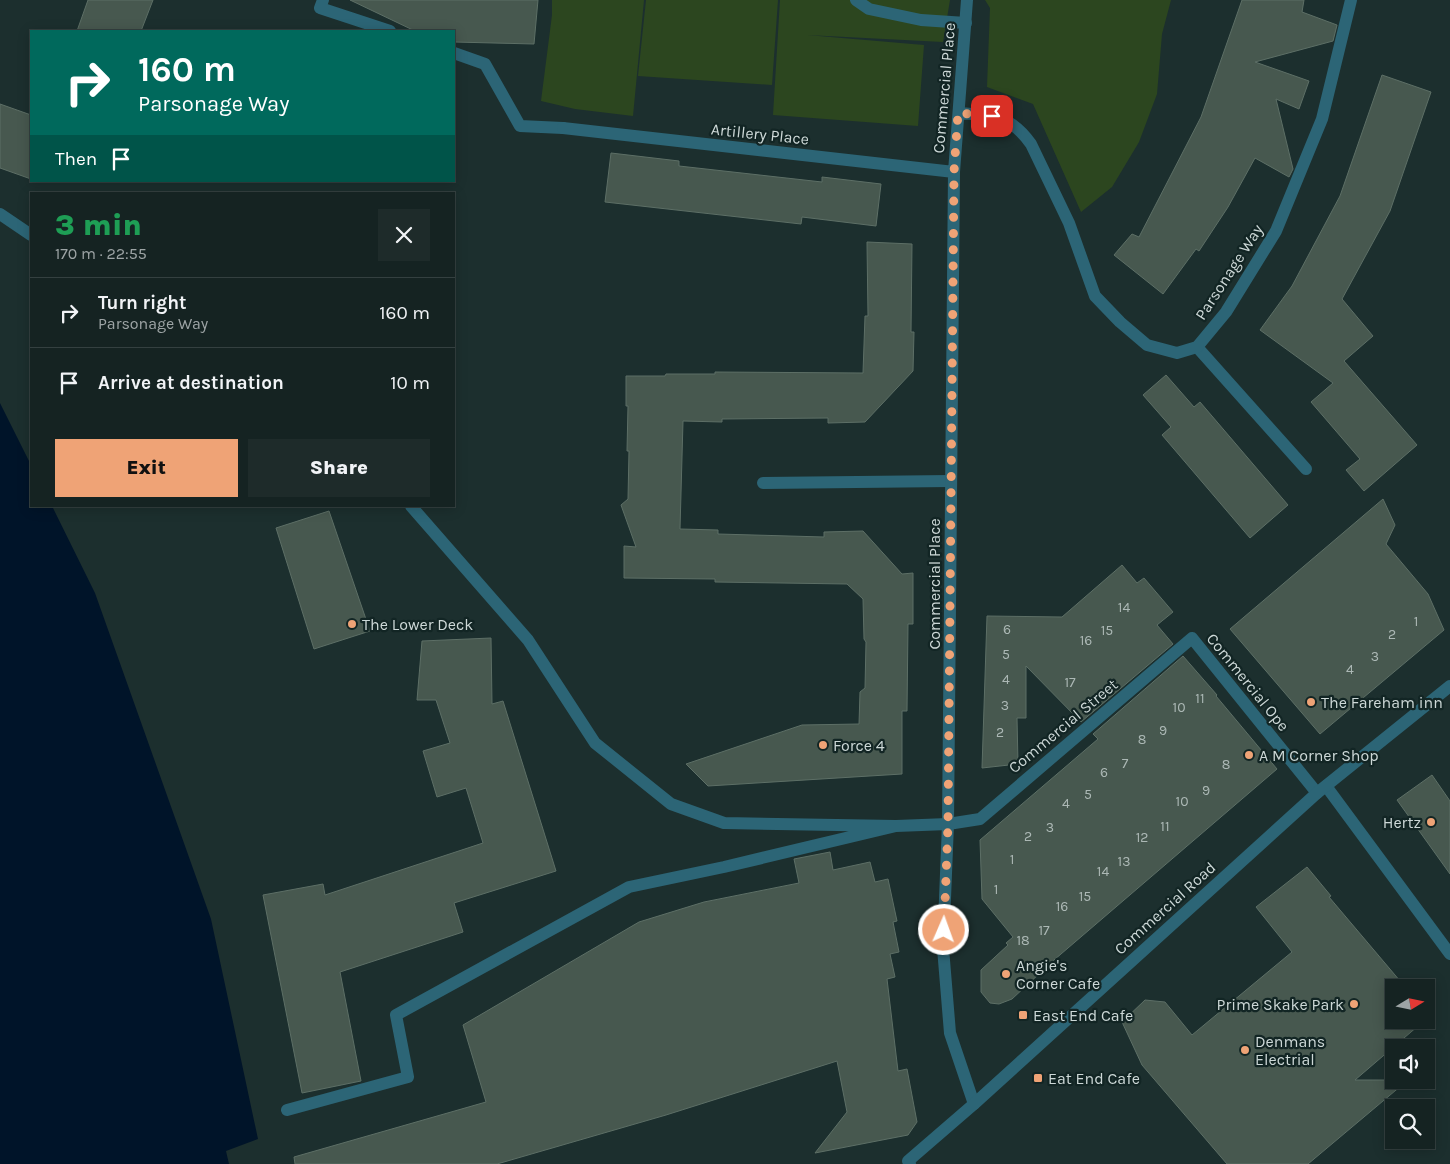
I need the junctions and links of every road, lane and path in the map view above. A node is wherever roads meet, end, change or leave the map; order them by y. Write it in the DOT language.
graph roads {
  1 [pos="323,0"];
  2 [pos="856,0"];
  3 [pos="968,0"];
  4 [pos="1351,0"];
  5 [pos="966,23"];
  6 [pos="387,30"];
  7 [pos="455,53"];
  8 [pos="958,113"];
  9 [pos="954,172"];
  10 [pos="0,214"];
  11 [pos="30,234"];
  12 [pos="1197,347"];
  13 [pos="1306,469"];
  14 [pos="951,481"];
  15 [pos="763,483"];
  16 [pos="412,507"];
  17 [pos="1192,638"];
  18 [pos="1450,686"];
  19 [pos="1321,789"];
  20 [pos="948,824"];
  21 [pos="896,826"];
  22 [pos="1450,954"];
  23 [pos="974,1104"];
  24 [pos="287,1110"];
  25 [pos="907,1163"];
  1 -- 6 [label="street"];
  2 -- 5 [label="street"];
  3 -- 5 [label="street, Commercial Place"];
  4 -- 12 [label="street, Parsonage Way"];
  5 -- 8 [label="street, Commercial Place"];
  7 -- 9 [label="street, Artillery Place"];
  8 -- 9 [label="street, Commercial Place"];
  8 -- 12 [label="street"];
  9 -- 14 [label="street, Commercial Place"];
  10 -- 11 [label="street"];
  12 -- 13 [label="street"];
  14 -- 15 [label="street"];
  14 -- 20 [label="street, Commercial Place"];
  16 -- 21 [label="street"];
  17 -- 19 [label="street, Commercial Ope"];
  17 -- 20 [label="street, Commercial Street"];
  18 -- 19 [label="street, Commercial Road"];
  19 -- 22 [label="street, Commercial Ope"];
  19 -- 23 [label="street, Commercial Road"];
  20 -- 21 [label="street, Commercial Street"];
  20 -- 23 [label="street, Commercial Place"];
  21 -- 24 [label="street"];
  23 -- 25 [label="street, Commercial Road"];
}
